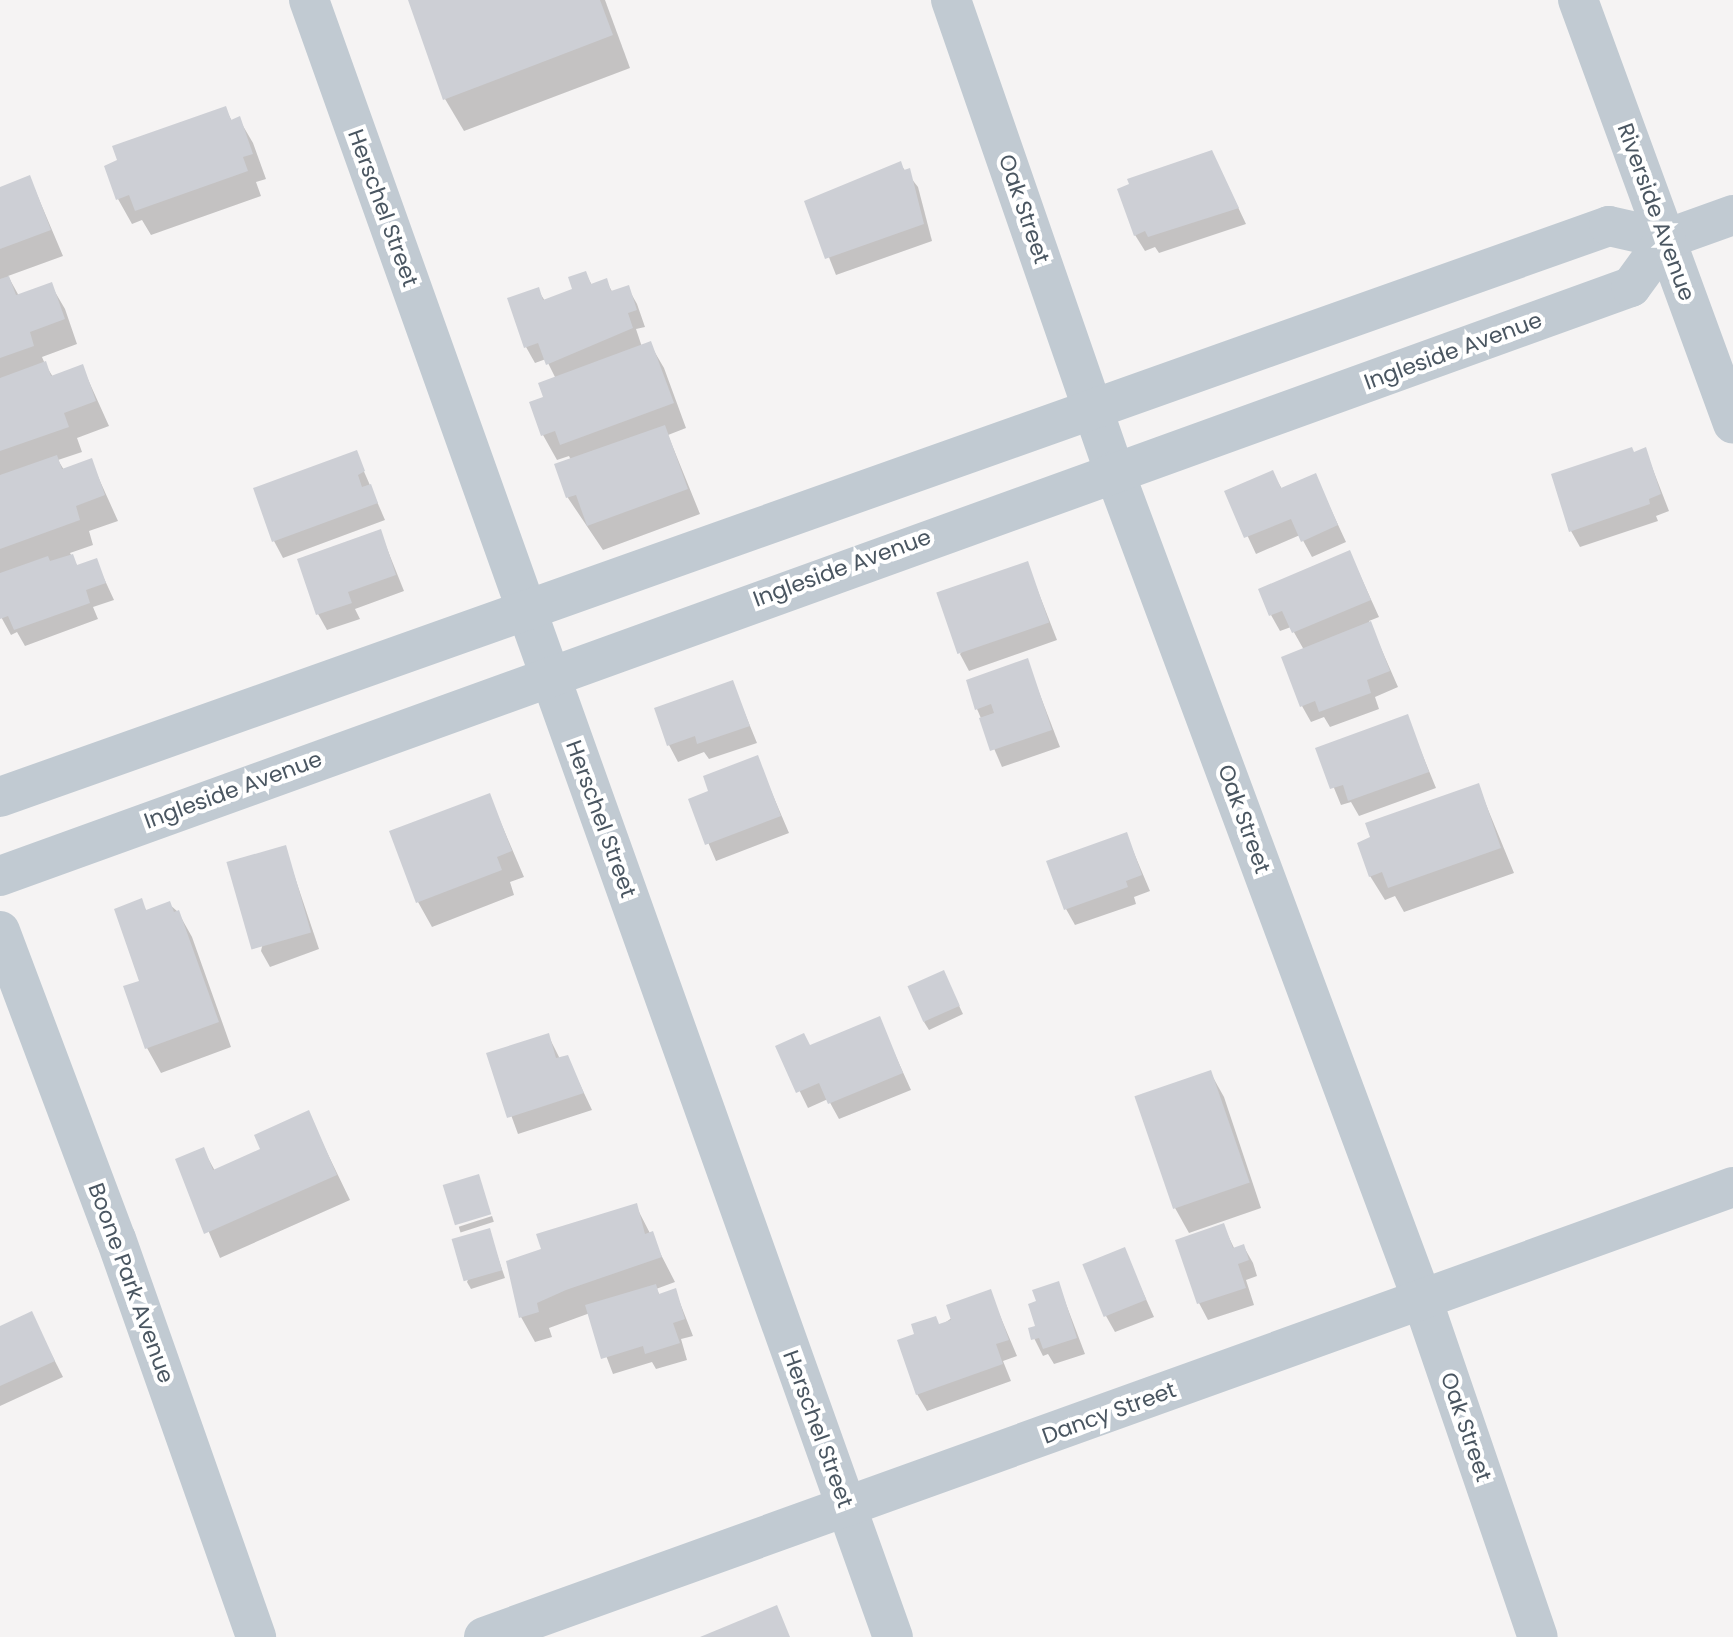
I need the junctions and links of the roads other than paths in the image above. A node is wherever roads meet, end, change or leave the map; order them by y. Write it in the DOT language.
graph roads {
  1 [pos="309,0"];
  2 [pos="951,0"];
  3 [pos="1578,0"];
  4 [pos="1733,215"];
  5 [pos="1666,239"];
  6 [pos="1093,410"];
  7 [pos="1733,424"];
  8 [pos="1114,471"];
  9 [pos="527,611"];
  10 [pos="549,674"];
  11 [pos="0,797"];
  12 [pos="0,876"];
  13 [pos="0,931"];
  14 [pos="1733,1187"];
  15 [pos="1422,1299"];
  16 [pos="847,1508"];
  17 [pos="256,1637"];
  18 [pos="484,1637"];
  19 [pos="893,1637"];
  20 [pos="1538,1637"];
  1 -- 9 [label="street, Herschel Street"];
  2 -- 6 [label="street, Oak Street"];
  3 -- 5 [label="street, Riverside Avenue"];
  4 -- 5 [label="street"];
  5 -- 6 [label="street"];
  5 -- 7 [label="street, Riverside Avenue"];
  5 -- 8 [label="street, Ingleside Avenue"];
  6 -- 8 [label="street, Oak Street"];
  6 -- 9 [label="street"];
  8 -- 10 [label="street, Ingleside Avenue"];
  8 -- 15 [label="street, Oak Street"];
  9 -- 10 [label="street, Herschel Street"];
  9 -- 11 [label="street"];
  10 -- 12 [label="street, Ingleside Avenue"];
  10 -- 16 [label="street, Herschel Street"];
  13 -- 17 [label="street, Boone Park Avenue"];
  14 -- 15 [label="street, Dancy Street"];
  15 -- 16 [label="street, Dancy Street"];
  15 -- 20 [label="street, Oak Street"];
  16 -- 18 [label="street, Dancy Street"];
  16 -- 19 [label="street, Herschel Street"];
}
